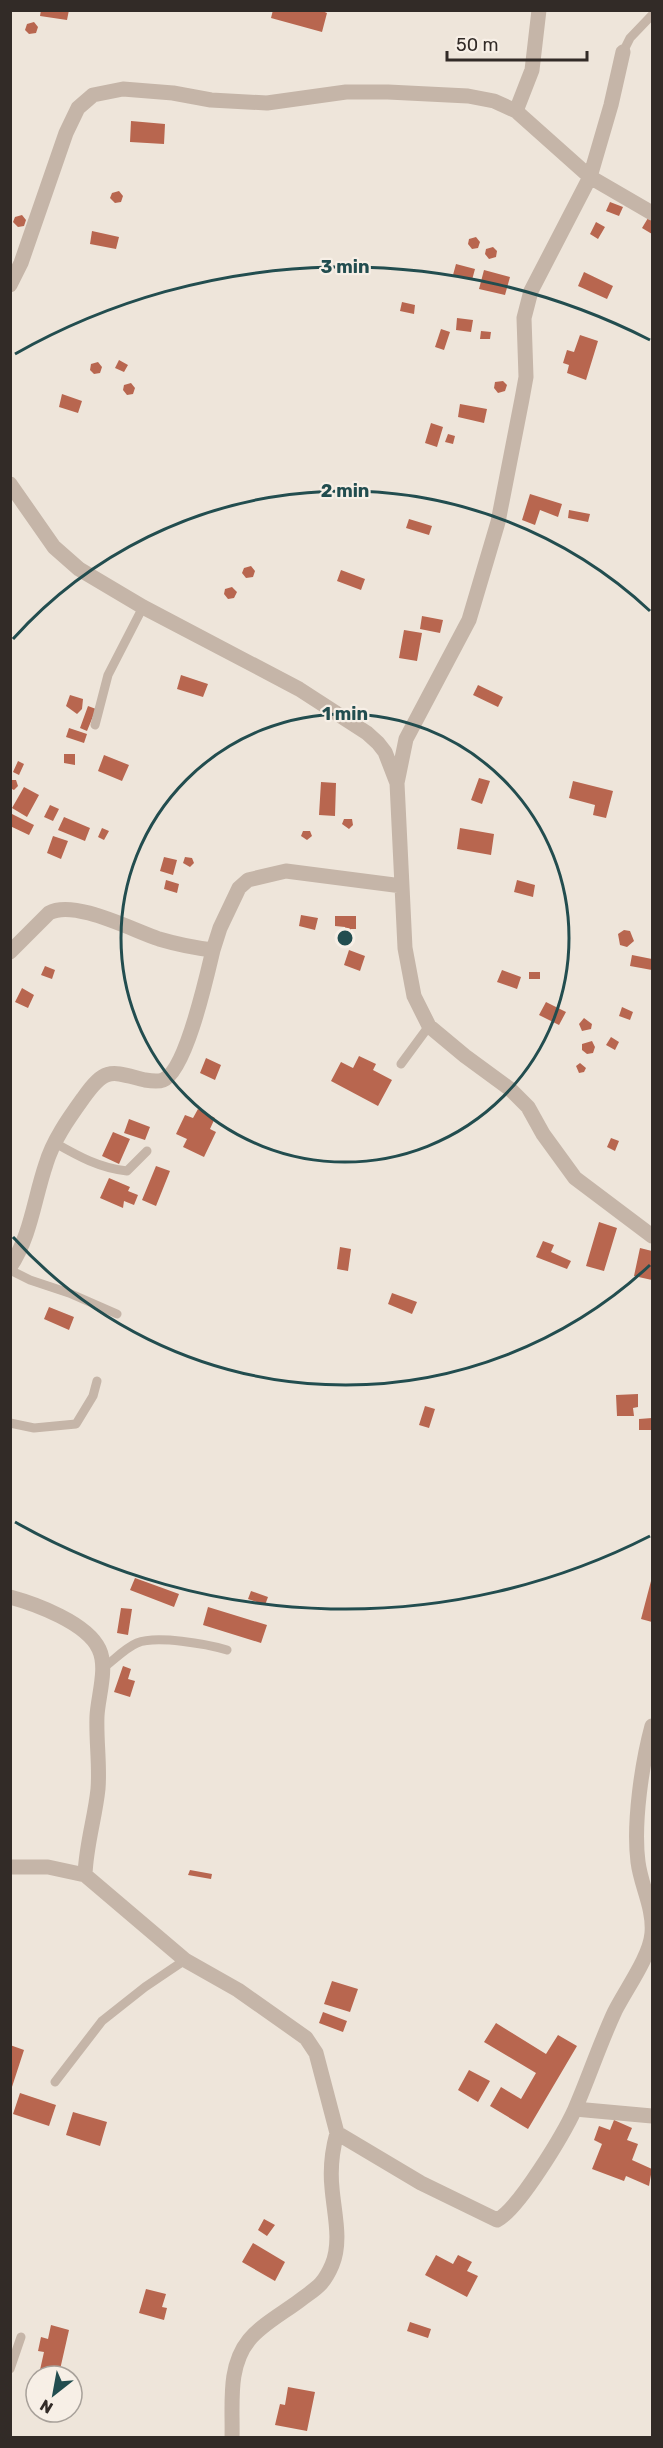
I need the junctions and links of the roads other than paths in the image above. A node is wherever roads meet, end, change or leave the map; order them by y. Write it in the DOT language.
graph roads {
  1 [pos="539,10"];
  2 [pos="652,15"];
  3 [pos="622,52"];
  4 [pos="516,111"];
  5 [pos="590,177"];
  6 [pos="652,213"];
  7 [pos="10,285"];
  8 [pos="10,484"];
  9 [pos="143,607"];
  10 [pos="95,725"];
  11 [pos="397,783"];
  12 [pos="402,886"];
  13 [pos="213,950"];
  14 [pos="10,952"];
  15 [pos="429,1026"];
  16 [pos="401,1064"];
  17 [pos="55,1143"];
  18 [pos="147,1151"];
  19 [pos="652,1236"];
  20 [pos="10,1268"];
  21 [pos="117,1314"];
  22 [pos="97,1381"];
  23 [pos="10,1423"];
  24 [pos="10,1597"];
  25 [pos="226,1650"];
  26 [pos="103,1668"];
  27 [pos="652,1726"];
  28 [pos="10,1867"];
  29 [pos="85,1875"];
  30 [pos="185,1960"];
  31 [pos="56,2082"];
  32 [pos="575,2109"];
  33 [pos="652,2116"];
  34 [pos="337,2133"];
  35 [pos="21,2337"];
  36 [pos="10,2369"];
  37 [pos="232,2438"];
  1 -- 4 [label="street"];
  2 -- 3 [label="lane"];
  3 -- 5 [label="street"];
  4 -- 5 [label="street"];
  4 -- 7 [label="street"];
  5 -- 6 [label="street"];
  5 -- 11 [label="street"];
  8 -- 9 [label="street"];
  9 -- 10 [label="lane"];
  9 -- 11 [label="street"];
  11 -- 12 [label="street"];
  12 -- 13 [label="street"];
  12 -- 15 [label="street"];
  13 -- 14 [label="street"];
  13 -- 17 [label="street"];
  15 -- 16 [label="lane"];
  15 -- 19 [label="street"];
  17 -- 18 [label="lane"];
  17 -- 20 [label="street"];
  20 -- 21 [label="lane"];
  22 -- 23 [label="lane"];
  24 -- 26 [label="street"];
  25 -- 26 [label="lane"];
  26 -- 29 [label="street"];
  27 -- 32 [label="street"];
  28 -- 29 [label="street"];
  29 -- 30 [label="street"];
  30 -- 31 [label="lane"];
  30 -- 34 [label="street"];
  32 -- 33 [label="street"];
  32 -- 34 [label="street"];
  34 -- 37 [label="street"];
  35 -- 36 [label="lane"];
}
